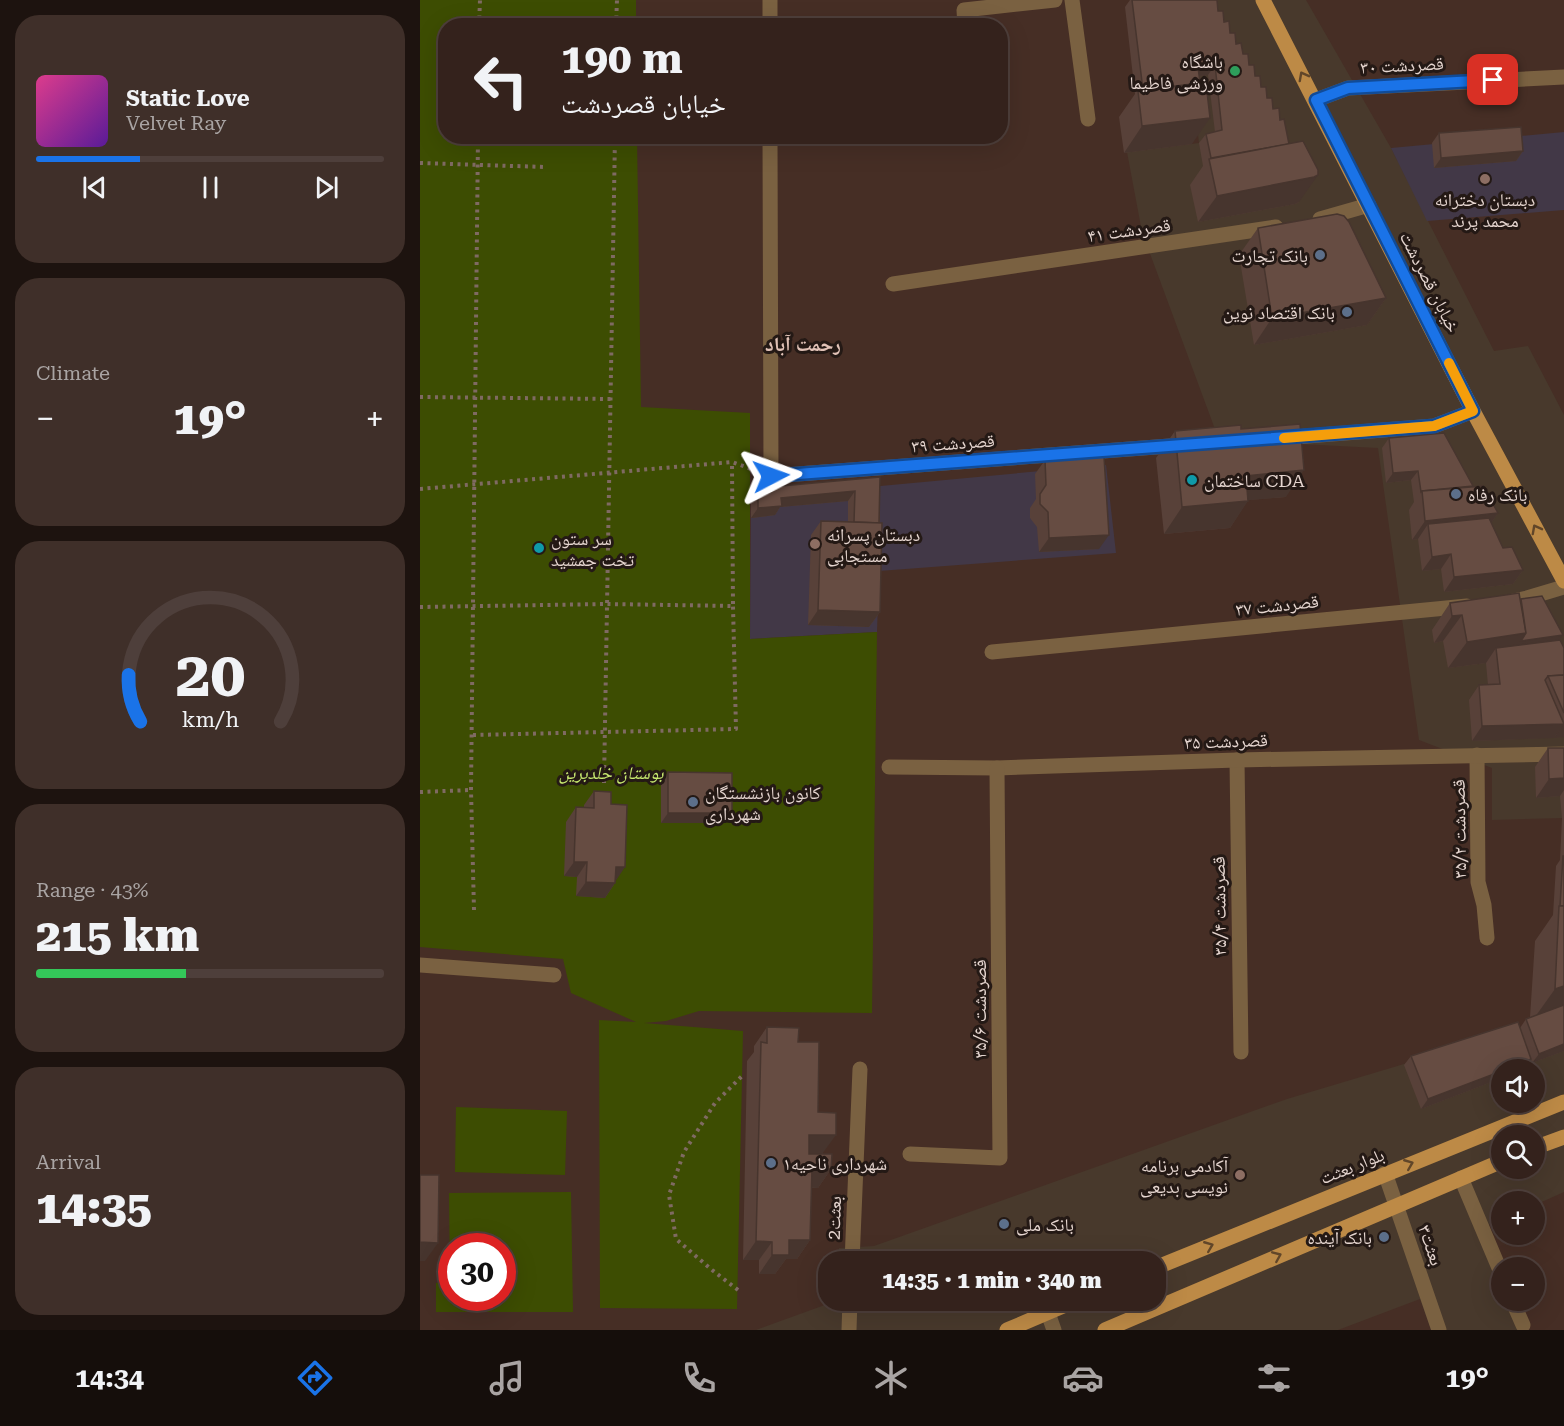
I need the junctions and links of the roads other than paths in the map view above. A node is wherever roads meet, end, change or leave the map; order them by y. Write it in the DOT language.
graph roads {
  1 [pos="770,0"];
  2 [pos="1054,0"];
  3 [pos="1072,0"];
  4 [pos="1263,0"];
  5 [pos="1001,3"];
  6 [pos="770,18"];
  7 [pos="964,18"];
  8 [pos="1564,77"];
  9 [pos="1316,100"];
  10 [pos="1088,119"];
  11 [pos="770,144"];
  12 [pos="1369,205"];
  13 [pos="893,284"];
  14 [pos="1473,411"];
  15 [pos="1268,439"];
  16 [pos="1197,444"];
  17 [pos="1564,581"];
  18 [pos="1564,587"];
  19 [pos="992,652"];
  20 [pos="1564,754"];
  21 [pos="1477,755"];
  22 [pos="1237,760"];
  23 [pos="889,767"];
  24 [pos="997,768"];
  25 [pos="1487,938"];
  26 [pos="420,965"];
  27 [pos="554,975"];
  28 [pos="1241,1052"];
  29 [pos="860,1069"];
  30 [pos="1564,1102"];
  31 [pos="1564,1137"];
  32 [pos="1545,1144"];
  33 [pos="910,1154"];
  34 [pos="1491,1166"];
  35 [pos="1385,1173"];
  36 [pos="1461,1178"];
  37 [pos="1397,1205"];
  38 [pos="852,1251"];
  39 [pos="1494,1257"];
  40 [pos="1166,1263"];
  41 [pos="850,1311"];
  42 [pos="1052,1311"];
  43 [pos="1517,1311"];
  44 [pos="1048,1313"];
  45 [pos="1523,1325"];
  46 [pos="849,1330"];
  47 [pos="1007,1330"];
  48 [pos="1054,1330"];
  49 [pos="1105,1330"];
  50 [pos="1440,1330"];
  1 -- 6 [label="street"];
  2 -- 5 [label="street"];
  3 -- 10 [label="street"];
  9 -- 4 [label="main road, خیابان قصردشت, one-way"];
  5 -- 7 [label="street"];
  8 -- 9 [label="street, قصردشت ۳۰"];
  9 -- 12 [label="main road, خیابان قصردشت"];
  11 -- 16 [label="street, قصردشت ۳۹"];
  12 -- 13 [label="street, قصردشت ۴۱"];
  12 -- 14 [label="main road, خیابان قصردشت"];
  14 -- 15 [label="street"];
  17 -- 14 [label="main road, خیابان قصردشت, one-way"];
  18 -- 19 [label="street, قصردشت ۳۷"];
  20 -- 21 [label="street, قصردشت ۳۵"];
  21 -- 22 [label="street, قصردشت ۳۵"];
  21 -- 25 [label="street, قصردشت ۳۵/۲"];
  22 -- 24 [label="street, قصردشت ۳۵"];
  22 -- 28 [label="street, قصردشت ۳۵/۴"];
  23 -- 24 [label="street, قصردشت ۳۵"];
  24 -- 33 [label="street, قصردشت ۳۵/۶"];
  26 -- 27 [label="street"];
  29 -- 38 [label="street, 2بعثت"];
  35 -- 30 [label="main road, بلوار بعثت, one-way"];
  31 -- 32 [label="main road"];
  34 -- 36 [label="main road"];
  35 -- 37 [label="street, بعثت۳"];
  40 -- 35 [label="main road, بلوار بعثت, one-way"];
  36 -- 37 [label="main road"];
  36 -- 39 [label="street"];
  49 -- 37 [label="main road, one-way"];
  37 -- 50 [label="street, بعثت۳"];
  41 -- 46 [label="street"];
  42 -- 44 [label="main road"];
  43 -- 45 [label="street"];
  44 -- 47 [label="main road"];
  44 -- 48 [label="street"];
}
